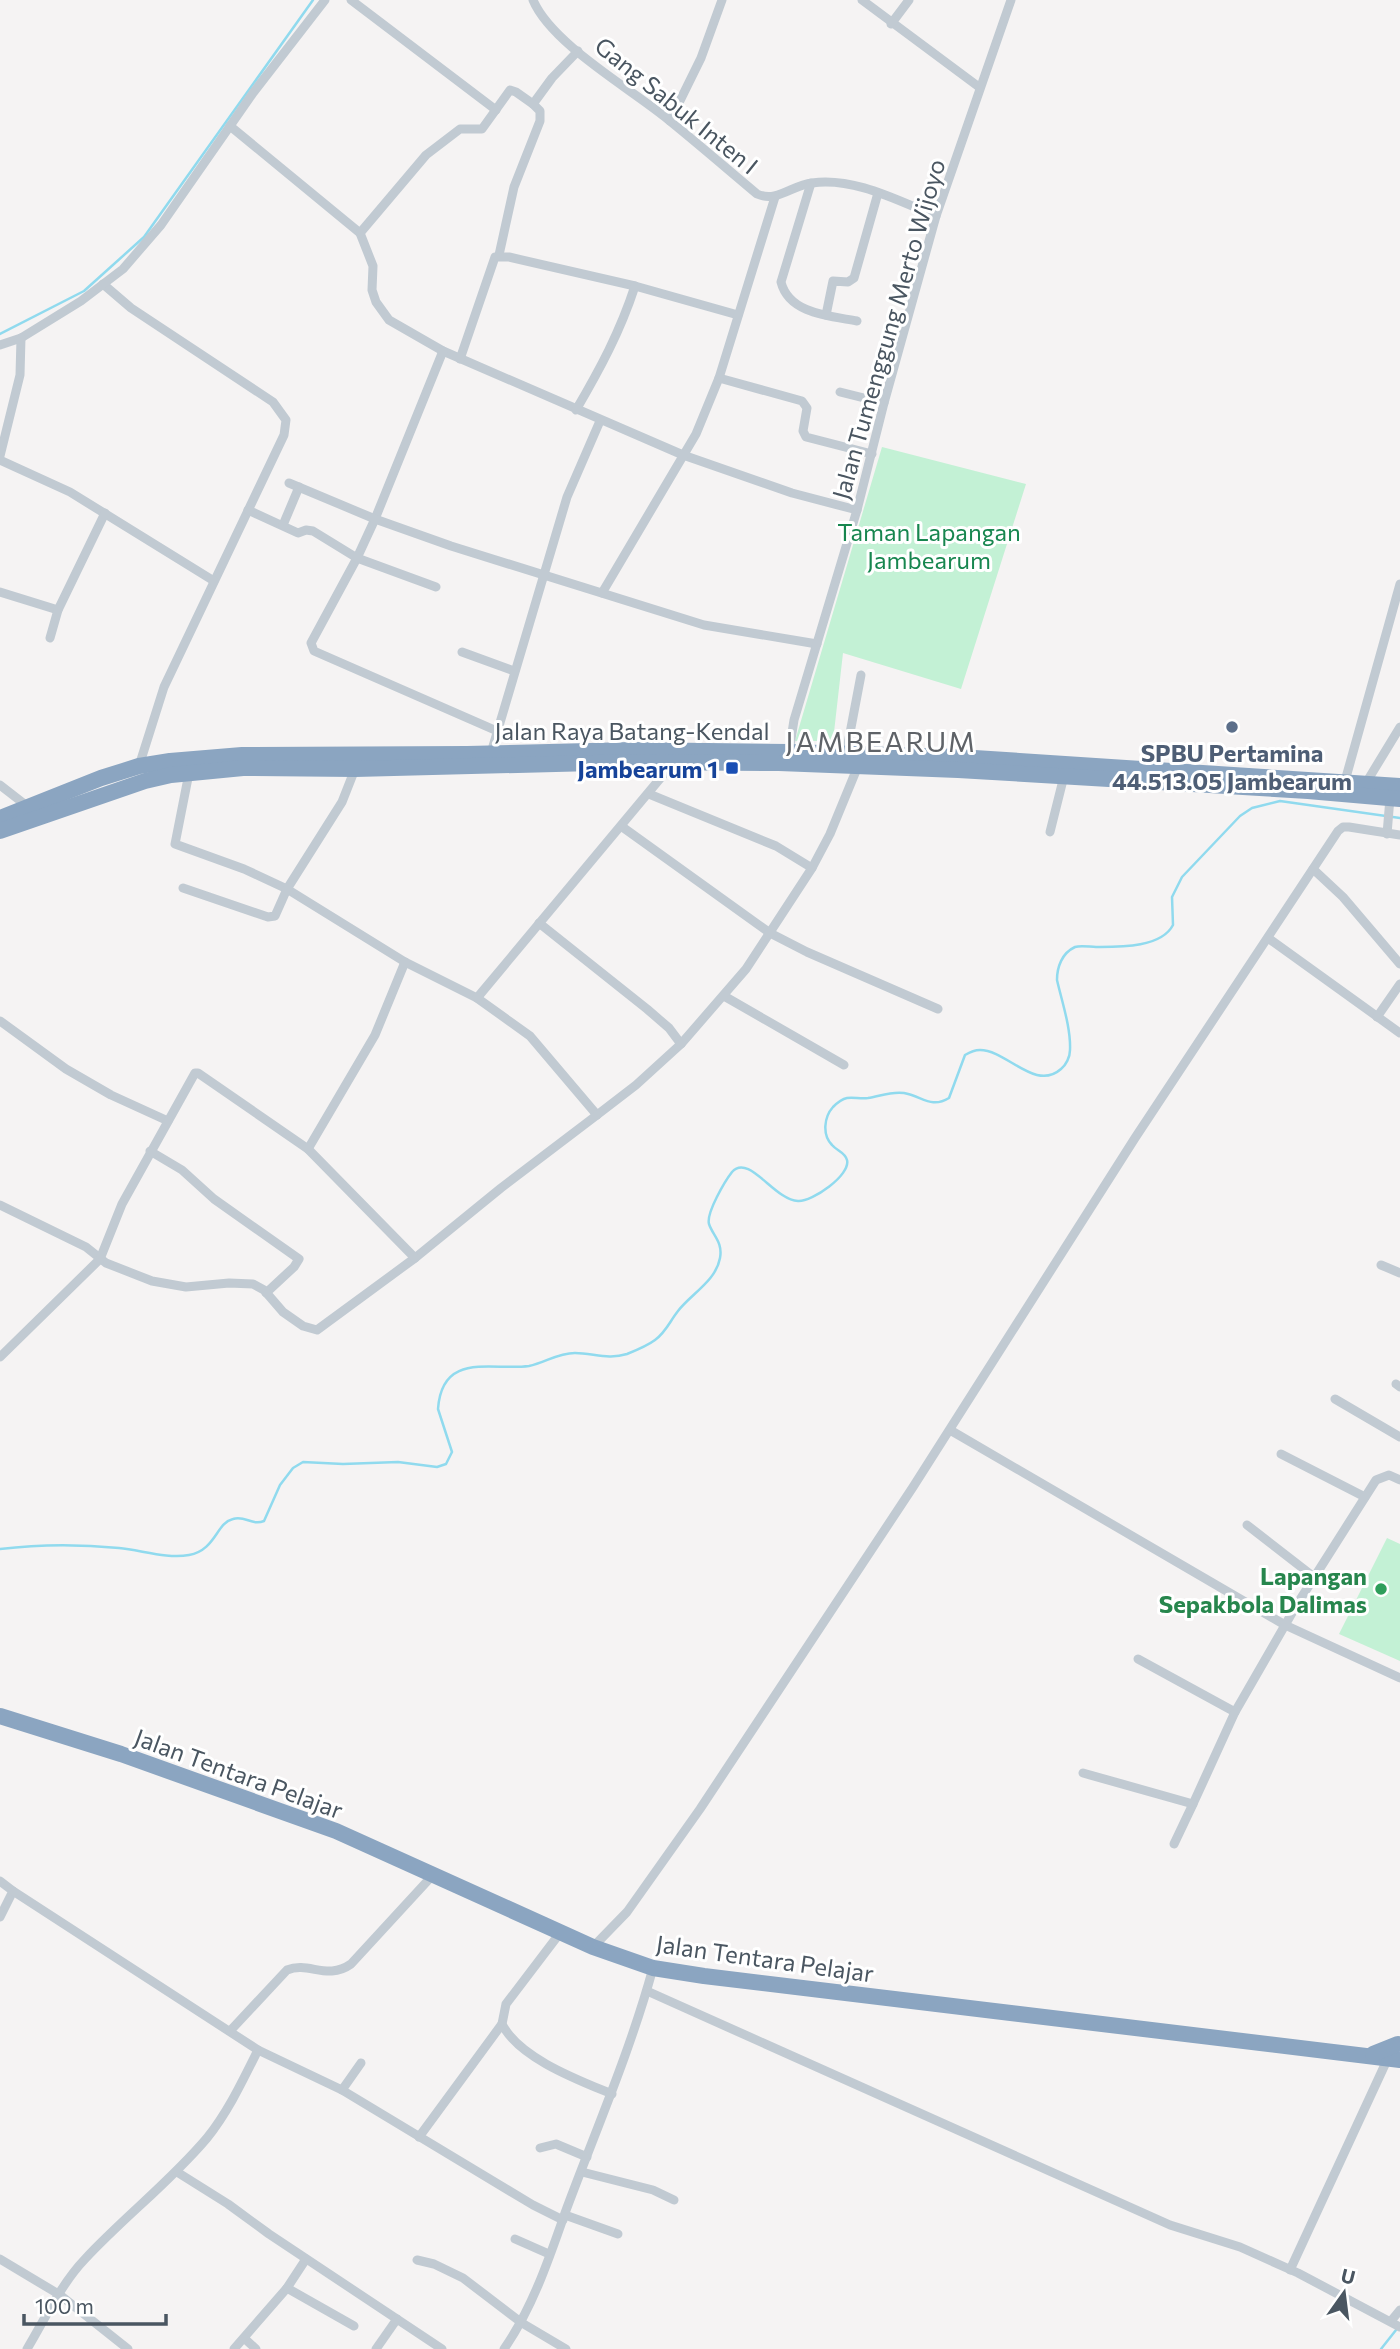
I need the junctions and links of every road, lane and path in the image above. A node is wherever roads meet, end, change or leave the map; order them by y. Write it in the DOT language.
graph roads {
  1 [pos="325,0"];
  2 [pos="351,0"];
  3 [pos="533,0"];
  4 [pos="722,0"];
  5 [pos="862,0"];
  6 [pos="909,0"];
  7 [pos="1011,0"];
  8 [pos="891,23"];
  9 [pos="578,51"];
  10 [pos="979,88"];
  11 [pos="533,104"];
  12 [pos="496,110"];
  13 [pos="670,121"];
  14 [pos="230,126"];
  15 [pos="811,183"];
  16 [pos="878,193"];
  17 [pos="775,197"];
  18 [pos="936,216"];
  19 [pos="360,233"];
  20 [pos="499,256"];
  21 [pos="103,284"];
  22 [pos="635,286"];
  23 [pos="738,315"];
  24 [pos="825,315"];
  25 [pos="857,321"];
  26 [pos="21,338"];
  27 [pos="0,345"];
  28 [pos="443,351"];
  29 [pos="460,359"];
  30 [pos="719,378"];
  31 [pos="840,392"];
  32 [pos="884,403"];
  33 [pos="576,410"];
  34 [pos="600,421"];
  35 [pos="872,454"];
  36 [pos="683,455"];
  37 [pos="0,458"];
  38 [pos="289,483"];
  39 [pos="299,487"];
  40 [pos="248,510"];
  41 [pos="857,510"];
  42 [pos="105,513"];
  43 [pos="375,519"];
  44 [pos="282,525"];
  45 [pos="357,558"];
  46 [pos="545,574"];
  47 [pos="214,581"];
  48 [pos="1400,584"];
  49 [pos="436,587"];
  50 [pos="0,592"];
  51 [pos="602,593"];
  52 [pos="58,610"];
  53 [pos="50,638"];
  54 [pos="817,643"];
  55 [pos="462,652"];
  56 [pos="514,671"];
  57 [pos="861,675"];
  58 [pos="1400,727"];
  59 [pos="498,731"];
  60 [pos="789,752"];
  61 [pos="491,753"];
  62 [pos="846,754"];
  63 [pos="526,759"];
  64 [pos="673,763"];
  65 [pos="139,766"];
  66 [pos="858,766"];
  67 [pos="355,769"];
  68 [pos="189,773"];
  69 [pos="1064,776"];
  70 [pos="1345,781"];
  71 [pos="1366,783"];
  72 [pos="0,785"];
  73 [pos="649,794"];
  74 [pos="1395,798"];
  75 [pos="27,806"];
  76 [pos="0,818"];
  77 [pos="621,826"];
  78 [pos="0,831"];
  79 [pos="1387,831"];
  80 [pos="1050,832"];
  81 [pos="1400,835"];
  82 [pos="813,868"];
  83 [pos="1313,869"];
  84 [pos="183,888"];
  85 [pos="287,889"];
  86 [pos="539,923"];
  87 [pos="771,933"];
  88 [pos="1268,938"];
  89 [pos="405,962"];
  90 [pos="1400,964"];
  91 [pos="1400,986"];
  92 [pos="724,996"];
  93 [pos="477,998"];
  94 [pos="938,1009"];
  95 [pos="1377,1017"];
  96 [pos="0,1021"];
  97 [pos="1400,1032"];
  98 [pos="681,1044"];
  99 [pos="844,1065"];
  100 [pos="597,1115"];
  101 [pos="167,1121"];
  102 [pos="308,1149"];
  103 [pos="150,1151"];
  104 [pos="0,1205"];
  105 [pos="415,1258"];
  106 [pos="100,1259"];
  107 [pos="1381,1265"];
  108 [pos="1400,1273"];
  109 [pos="266,1293"];
  110 [pos="0,1357"];
  111 [pos="1335,1399"];
  112 [pos="950,1430"];
  113 [pos="1400,1437"];
  114 [pos="1282,1454"];
  115 [pos="1400,1480"];
  116 [pos="1365,1497"];
  117 [pos="1247,1525"];
  118 [pos="1314,1577"];
  119 [pos="1285,1625"];
  120 [pos="1138,1659"];
  121 [pos="1400,1678"];
  122 [pos="1236,1712"];
  123 [pos="0,1716"];
  124 [pos="1083,1773"];
  125 [pos="1193,1804"];
  126 [pos="1174,1844"];
  127 [pos="432,1876"];
  128 [pos="0,1881"];
  129 [pos="13,1891"];
  130 [pos="0,1917"];
  131 [pos="560,1933"];
  132 [pos="593,1947"];
  133 [pos="653,1968"];
  134 [pos="647,1992"];
  135 [pos="502,2024"];
  136 [pos="230,2031"];
  137 [pos="258,2050"];
  138 [pos="1397,2051"];
  139 [pos="361,2063"];
  140 [pos="342,2090"];
  141 [pos="612,2094"];
  142 [pos="419,2137"];
  143 [pos="540,2148"];
  144 [pos="587,2157"];
  145 [pos="177,2172"];
  146 [pos="582,2172"];
  147 [pos="674,2200"];
  148 [pos="564,2217"];
  149 [pos="618,2234"];
  150 [pos="515,2239"];
  151 [pos="549,2255"];
  152 [pos="0,2259"];
  153 [pos="306,2259"];
  154 [pos="417,2260"];
  155 [pos="1290,2270"];
  156 [pos="287,2288"];
  157 [pos="60,2295"];
  158 [pos="1400,2309"];
  159 [pos="397,2319"];
  160 [pos="522,2323"];
  161 [pos="1396,2324"];
  162 [pos="354,2326"];
  163 [pos="244,2338"];
  164 [pos="27,2349"];
  165 [pos="128,2349"];
  166 [pos="234,2349"];
  167 [pos="256,2349"];
  168 [pos="376,2349"];
  169 [pos="442,2349"];
  170 [pos="505,2349"];
  171 [pos="566,2349"];
  1 -- 14 [label="street"];
  2 -- 12 [label="street"];
  3 -- 9 [label="street, Gang Sabuk Inten I"];
  4 -- 13 [label="street"];
  5 -- 8 [label="street"];
  6 -- 8 [label="street"];
  7 -- 10 [label="street, Jalan Tumenggung Merto Wijoyo"];
  8 -- 10 [label="street"];
  9 -- 11 [label="street"];
  9 -- 13 [label="street, Gang Sabuk Inten I"];
  10 -- 18 [label="street, Jalan Tumenggung Merto Wijoyo"];
  11 -- 12 [label="street"];
  11 -- 20 [label="street"];
  12 -- 19 [label="street"];
  13 -- 17 [label="street, Gang Sabuk Inten I"];
  14 -- 19 [label="street"];
  14 -- 21 [label="street"];
  15 -- 16 [label="street, Gang Sabuk Inten I"];
  15 -- 17 [label="street, Gang Sabuk Inten I"];
  15 -- 24 [label="street"];
  16 -- 18 [label="street, Gang Sabuk Inten I"];
  16 -- 24 [label="street"];
  17 -- 23 [label="street"];
  18 -- 32 [label="street, Jalan Tumenggung Merto Wijoyo"];
  19 -- 28 [label="street"];
  20 -- 22 [label="street"];
  20 -- 29 [label="street"];
  21 -- 26 [label="street"];
  21 -- 40 [label="street"];
  22 -- 23 [label="street"];
  22 -- 33 [label="street"];
  23 -- 30 [label="street"];
  24 -- 25 [label="street"];
  26 -- 27 [label="street"];
  26 -- 37 [label="street"];
  28 -- 29 [label="street"];
  28 -- 43 [label="street"];
  29 -- 33 [label="street"];
  30 -- 35 [label="street"];
  30 -- 36 [label="street"];
  31 -- 32 [label="street"];
  32 -- 35 [label="street, Jalan Tumenggung Merto Wijoyo"];
  33 -- 34 [label="street"];
  34 -- 36 [label="street"];
  34 -- 46 [label="street"];
  35 -- 41 [label="street, Jalan Tumenggung Merto Wijoyo"];
  36 -- 41 [label="street"];
  36 -- 51 [label="street"];
  37 -- 42 [label="street"];
  38 -- 39 [label="street"];
  39 -- 43 [label="street"];
  39 -- 44 [label="street"];
  40 -- 44 [label="street"];
  40 -- 47 [label="street"];
  41 -- 54 [label="street, Jalan Tumenggung Merto Wijoyo"];
  42 -- 47 [label="street"];
  42 -- 52 [label="street"];
  43 -- 45 [label="street"];
  43 -- 46 [label="street"];
  44 -- 45 [label="street"];
  45 -- 49 [label="street"];
  45 -- 59 [label="street"];
  46 -- 51 [label="street"];
  46 -- 56 [label="street"];
  47 -- 65 [label="street"];
  48 -- 70 [label="street"];
  50 -- 52 [label="street"];
  51 -- 54 [label="street"];
  52 -- 53 [label="street"];
  54 -- 60 [label="street, Jalan Tumenggung Merto Wijoyo"];
  55 -- 56 [label="street"];
  56 -- 59 [label="street"];
  57 -- 62 [label="street"];
  58 -- 71 [label="street"];
  59 -- 61 [label="street"];
  60 -- 62 [label="highway, Jalan Raya Batang-Kendal"];
  60 -- 63 [label="highway, Jalan Raya Batang-Kendal"];
  61 -- 63 [label="highway, Jalan Raya Batang-Kendal"];
  61 -- 65 [label="highway, Jalan Raya Batang-Kendal"];
  62 -- 70 [label="highway, Jalan Raya Batang-Kendal"];
  63 -- 64 [label="highway, Jalan Raya Batang-Kendal"];
  63 -- 67 [label="highway, Jalan Raya Batang-Kendal"];
  64 -- 66 [label="highway, Jalan Raya Batang-Kendal"];
  64 -- 73 [label="street"];
  65 -- 75 [label="highway, Jalan Raya Batang-Kendal"];
  66 -- 69 [label="highway, Jalan Raya Batang-Kendal"];
  66 -- 82 [label="street"];
  67 -- 68 [label="highway, Jalan Raya Batang-Kendal"];
  67 -- 85 [label="street"];
  68 -- 78 [label="highway, Jalan Raya Batang-Kendal"];
  68 -- 85 [label="street"];
  69 -- 74 [label="highway, Jalan Raya Batang-Kendal"];
  69 -- 80 [label="street"];
  70 -- 71 [label="highway, Jalan Raya Batang-Kendal"];
  71 -- 74 [label="highway, Jalan Raya Batang-Kendal"];
  72 -- 75 [label="street"];
  73 -- 77 [label="street"];
  73 -- 82 [label="street"];
  74 -- 79 [label="street"];
  75 -- 76 [label="highway, Jalan Raya Batang-Kendal"];
  77 -- 86 [label="street"];
  77 -- 87 [label="street"];
  79 -- 81 [label="street"];
  79 -- 83 [label="street"];
  82 -- 87 [label="street"];
  83 -- 88 [label="street"];
  83 -- 90 [label="street"];
  84 -- 85 [label="street"];
  85 -- 89 [label="street"];
  86 -- 93 [label="street"];
  86 -- 98 [label="street"];
  87 -- 92 [label="street"];
  87 -- 94 [label="street"];
  88 -- 95 [label="street"];
  88 -- 112 [label="street"];
  89 -- 93 [label="street"];
  89 -- 102 [label="street"];
  91 -- 95 [label="street"];
  92 -- 98 [label="street"];
  92 -- 99 [label="street"];
  93 -- 100 [label="street"];
  95 -- 97 [label="street"];
  96 -- 101 [label="street"];
  98 -- 100 [label="street"];
  100 -- 105 [label="street"];
  101 -- 102 [label="street"];
  101 -- 103 [label="street"];
  102 -- 105 [label="street"];
  103 -- 106 [label="street"];
  103 -- 109 [label="street"];
  104 -- 106 [label="street"];
  105 -- 109 [label="street"];
  106 -- 109 [label="street"];
  106 -- 110 [label="street"];
  107 -- 108 [label="street"];
  111 -- 113 [label="street"];
  112 -- 119 [label="street"];
  112 -- 132 [label="street"];
  114 -- 116 [label="street"];
  115 -- 116 [label="street"];
  116 -- 118 [label="street"];
  117 -- 118 [label="street"];
  118 -- 119 [label="street"];
  119 -- 121 [label="street"];
  119 -- 122 [label="street"];
  120 -- 122 [label="street"];
  122 -- 125 [label="street"];
  123 -- 127 [label="highway, Jalan Tentara Pelajar"];
  124 -- 125 [label="street"];
  125 -- 126 [label="street"];
  127 -- 131 [label="highway, Jalan Tentara Pelajar"];
  127 -- 136 [label="street"];
  128 -- 129 [label="street"];
  129 -- 130 [label="street"];
  129 -- 136 [label="street"];
  131 -- 132 [label="highway, Jalan Tentara Pelajar"];
  131 -- 135 [label="street"];
  132 -- 133 [label="highway, Jalan Tentara Pelajar"];
  133 -- 134 [label="street"];
  133 -- 138 [label="highway, Jalan Tentara Pelajar"];
  134 -- 141 [label="street"];
  134 -- 155 [label="street"];
  135 -- 141 [label="street"];
  135 -- 142 [label="street"];
  136 -- 137 [label="street"];
  137 -- 140 [label="street"];
  137 -- 145 [label="street"];
  138 -- 155 [label="street"];
  139 -- 140 [label="street"];
  140 -- 142 [label="street"];
  141 -- 144 [label="street"];
  142 -- 148 [label="street"];
  143 -- 144 [label="street"];
  144 -- 146 [label="street"];
  145 -- 153 [label="street"];
  145 -- 157 [label="street"];
  146 -- 147 [label="street"];
  146 -- 148 [label="street"];
  148 -- 149 [label="street"];
  148 -- 151 [label="street"];
  150 -- 151 [label="street"];
  151 -- 160 [label="street"];
  152 -- 157 [label="street"];
  153 -- 156 [label="street"];
  153 -- 159 [label="street"];
  154 -- 160 [label="street"];
  155 -- 161 [label="street"];
  156 -- 162 [label="street"];
  156 -- 163 [label="street"];
  157 -- 164 [label="street"];
  157 -- 165 [label="street"];
  158 -- 161 [label="street"];
  159 -- 168 [label="street"];
  159 -- 169 [label="street"];
  160 -- 170 [label="street"];
  160 -- 171 [label="street"];
  163 -- 166 [label="street"];
  163 -- 167 [label="street"];
}
